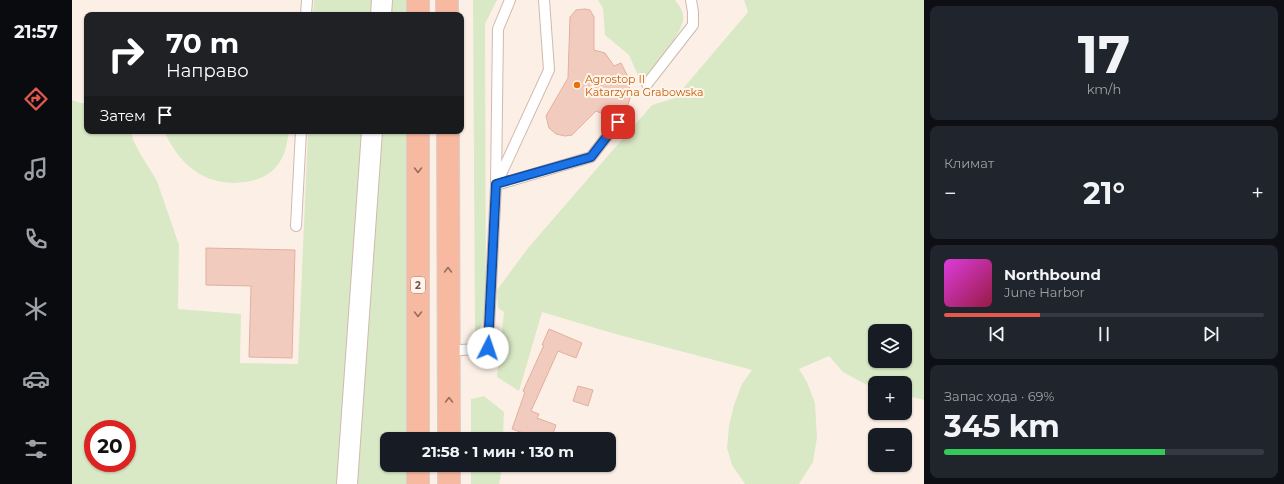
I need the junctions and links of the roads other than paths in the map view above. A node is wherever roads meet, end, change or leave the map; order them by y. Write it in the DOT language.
graph roads {
  1 [pos="307,0"];
  2 [pos="382,0"];
  3 [pos="418,0"];
  4 [pos="447,0"];
  5 [pos="510,0"];
  6 [pos="544,0"];
  7 [pos="691,0"];
  8 [pos="306,12"];
  9 [pos="381,12"];
  10 [pos="418,12"];
  11 [pos="447,12"];
  12 [pos="647,84"];
  13 [pos="618,122"];
  14 [pos="301,134"];
  15 [pos="372,134"];
  16 [pos="418,134"];
  17 [pos="448,134"];
  18 [pos="496,184"];
  19 [pos="296,226"];
  20 [pos="448,351"];
  21 [pos="418,432"];
  22 [pos="449,432"];
  23 [pos="418,472"];
  24 [pos="449,472"];
  25 [pos="347,484"];
  26 [pos="418,484"];
  27 [pos="449,484"];
  1 -- 8 [label="lane"];
  2 -- 9 [label="street"];
  3 -- 10 [label="highway"];
  4 -- 11 [label="highway"];
  5 -- 18 [label="lane"];
  6 -- 18 [label="lane"];
  7 -- 12 [label="lane"];
  13 -- 18 [label="lane"];
  14 -- 19 [label="lane"];
  15 -- 25 [label="street"];
  16 -- 21 [label="highway, 2, one-way"];
  20 -- 17 [label="highway, one-way"];
  18 -- 20 [label="lane"];
  22 -- 20 [label="highway, one-way"];
  23 -- 26 [label="highway"];
  24 -- 27 [label="highway"];
}
